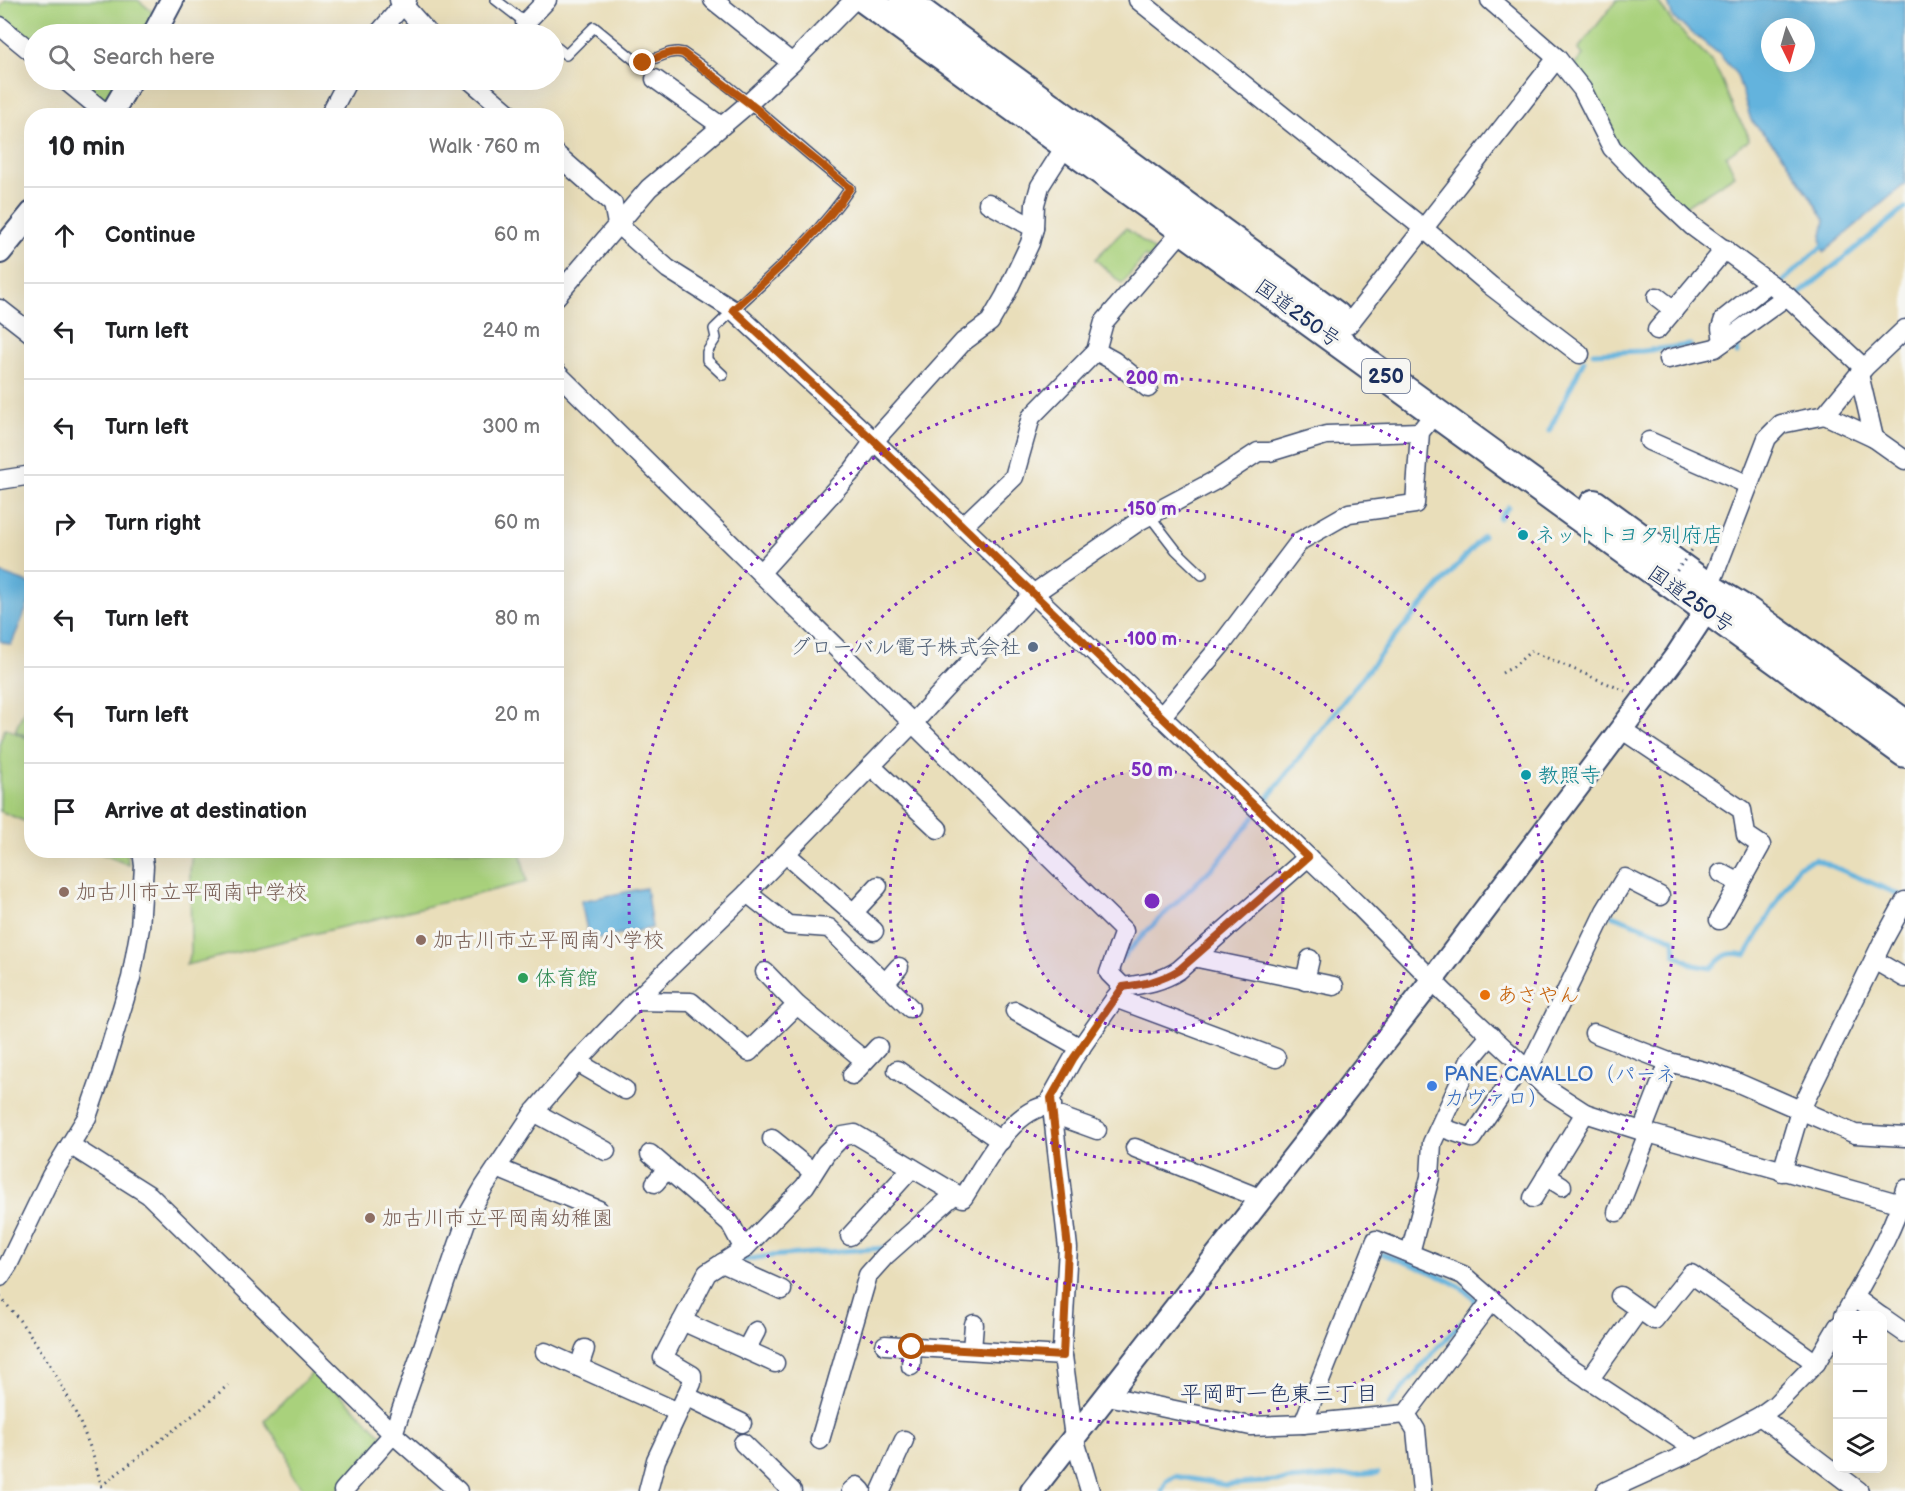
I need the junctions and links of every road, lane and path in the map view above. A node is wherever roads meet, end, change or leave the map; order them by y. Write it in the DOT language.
graph roads {
  1 [pos="172,0"];
  2 [pos="496,0"];
  3 [pos="548,0"];
  4 [pos="713,0"];
  5 [pos="854,0"];
  6 [pos="866,0"];
  7 [pos="904,0"];
  8 [pos="1138,0"];
  9 [pos="1490,0"];
  10 [pos="403,2"];
  11 [pos="525,23"];
  12 [pos="159,24"];
  13 [pos="386,24"];
  14 [pos="421,24"];
  15 [pos="0,26"];
  16 [pos="24,46"];
  17 [pos="564,53"];
  18 [pos="1557,58"];
  19 [pos="792,63"];
  20 [pos="656,79"];
  21 [pos="78,90"];
  22 [pos="125,90"];
  23 [pos="343,90"];
  24 [pos="482,90"];
  25 [pos="749,103"];
  26 [pos="100,108"];
  27 [pos="115,108"];
  28 [pos="333,108"];
  29 [pos="503,108"];
  30 [pos="721,126"];
  31 [pos="1066,145"];
  32 [pos="564,161"];
  33 [pos="988,203"];
  34 [pos="24,223"];
  35 [pos="617,224"];
  36 [pos="1034,228"];
  37 [pos="1423,228"];
  38 [pos="1183,230"];
  39 [pos="1725,249"];
  40 [pos="0,252"];
  41 [pos="1769,283"];
  42 [pos="564,287"];
  43 [pos="1786,296"];
  44 [pos="1657,297"];
  45 [pos="0,309"];
  46 [pos="733,310"];
  47 [pos="1674,310"];
  48 [pos="1348,325"];
  49 [pos="24,328"];
  50 [pos="1905,329"];
  51 [pos="1657,330"];
  52 [pos="1722,335"];
  53 [pos="1096,351"];
  54 [pos="1580,354"];
  55 [pos="1668,359"];
  56 [pos="1861,371"];
  57 [pos="723,375"];
  58 [pos="564,380"];
  59 [pos="1148,388"];
  60 [pos="1825,415"];
  61 [pos="1428,422"];
  62 [pos="1874,438"];
  63 [pos="874,441"];
  64 [pos="1649,441"];
  65 [pos="1905,460"];
  66 [pos="24,477"];
  67 [pos="0,480"];
  68 [pos="1749,485"];
  69 [pos="1149,514"];
  70 [pos="963,526"];
  71 [pos="1694,548"];
  72 [pos="761,572"];
  73 [pos="1202,574"];
  74 [pos="1033,594"];
  75 [pos="1659,595"];
  76 [pos="1707,599"];
  77 [pos="1502,673"];
  78 [pos="1859,691"];
  79 [pos="1630,693"];
  80 [pos="1161,717"];
  81 [pos="1905,718"];
  82 [pos="913,723"];
  83 [pos="1905,724"];
  84 [pos="1621,729"];
  85 [pos="1905,753"];
  86 [pos="871,766"];
  87 [pos="938,829"];
  88 [pos="786,854"];
  89 [pos="1308,857"];
  90 [pos="143,858"];
  91 [pos="1721,873"];
  92 [pos="1740,883"];
  93 [pos="878,886"];
  94 [pos="747,893"];
  95 [pos="1660,897"];
  96 [pos="1905,901"];
  97 [pos="840,919"];
  98 [pos="1719,920"];
  99 [pos="874,931"];
  100 [pos="1193,957"];
  101 [pos="1310,960"];
  102 [pos="1874,960"];
  103 [pos="899,967"];
  104 [pos="765,972"];
  105 [pos="1905,978"];
  106 [pos="1433,980"];
  107 [pos="1305,981"];
  108 [pos="885,983"];
  109 [pos="1334,986"];
  110 [pos="1119,993"];
  111 [pos="635,1001"];
  112 [pos="797,1005"];
  113 [pos="910,1008"];
  114 [pos="1015,1011"];
  115 [pos="1594,1033"];
  116 [pos="1491,1035"];
  117 [pos="878,1047"];
  118 [pos="1081,1048"];
  119 [pos="1276,1058"];
  120 [pos="864,1060"];
  121 [pos="577,1062"];
  122 [pos="1669,1062"];
  123 [pos="1525,1067"];
  124 [pos="897,1070"];
  125 [pos="852,1075"];
  126 [pos="625,1090"];
  127 [pos="1053,1110"];
  128 [pos="1800,1111"];
  129 [pos="534,1112"];
  130 [pos="1585,1113"];
  131 [pos="1440,1127"];
  132 [pos="1097,1130"];
  133 [pos="1645,1132"];
  134 [pos="1905,1137"];
  135 [pos="772,1139"];
  136 [pos="1001,1141"];
  137 [pos="70,1145"];
  138 [pos="1135,1148"];
  139 [pos="606,1151"];
  140 [pos="650,1154"];
  141 [pos="497,1168"];
  142 [pos="912,1168"];
  143 [pos="667,1169"];
  144 [pos="813,1172"];
  145 [pos="1782,1172"];
  146 [pos="1546,1176"];
  147 [pos="655,1183"];
  148 [pos="1562,1186"];
  149 [pos="955,1194"];
  150 [pos="1533,1198"];
  151 [pos="1263,1199"];
  152 [pos="1904,1199"];
  153 [pos="599,1210"];
  154 [pos="1617,1212"];
  155 [pos="850,1236"];
  156 [pos="744,1249"];
  157 [pos="1410,1253"];
  158 [pos="722,1263"];
  159 [pos="3,1267"];
  160 [pos="782,1290"];
  161 [pos="1620,1296"];
  162 [pos="0,1297"];
  163 [pos="1854,1297"];
  164 [pos="1491,1301"];
  165 [pos="1639,1310"];
  166 [pos="1847,1311"];
  167 [pos="1874,1311"];
  168 [pos="1887,1320"];
  169 [pos="682,1321"];
  170 [pos="974,1324"];
  171 [pos="756,1331"];
  172 [pos="1905,1333"];
  173 [pos="1833,1334"];
  174 [pos="885,1345"];
  175 [pos="912,1347"];
  176 [pos="585,1349"];
  177 [pos="746,1350"];
  178 [pos="972,1350"];
  179 [pos="545,1352"];
  180 [pos="1063,1356"];
  181 [pos="775,1363"];
  182 [pos="1816,1363"];
  183 [pos="911,1366"];
  184 [pos="579,1367"];
  185 [pos="1589,1380"];
  186 [pos="228,1385"];
  187 [pos="1108,1396"];
  188 [pos="682,1404"];
  189 [pos="1406,1414"];
  190 [pos="1760,1416"];
  191 [pos="742,1423"];
  192 [pos="1303,1424"];
  193 [pos="393,1434"];
  194 [pos="1074,1437"];
  195 [pos="820,1440"];
  196 [pos="904,1440"];
  197 [pos="743,1443"];
  198 [pos="1696,1450"];
  199 [pos="1833,1468"];
  200 [pos="1839,1473"];
  201 [pos="101,1485"];
  202 [pos="781,1487"];
  203 [pos="1618,1489"];
  204 [pos="456,1490"];
  205 [pos="103,1491"];
  206 [pos="343,1491"];
  207 [pos="648,1491"];
  208 [pos="852,1491"];
  209 [pos="862,1491"];
  210 [pos="881,1491"];
  211 [pos="1032,1491"];
  212 [pos="1090,1491"];
  213 [pos="1422,1491"];
  214 [pos="1859,1491"];
  1 -- 12 [label="street"];
  2 -- 11 [label="lane"];
  3 -- 11 [label="street"];
  4 -- 19 [label="street"];
  5 -- 19 [label="street"];
  6 -- 31 [label="highway, 国道250号 / 250"];
  7 -- 48 [label="highway, 国道250号 / 250"];
  8 -- 37 [label="street"];
  9 -- 18 [label="street"];
  10 -- 13 [label="street"];
  10 -- 14 [label="street"];
  15 -- 16 [label="street"];
  17 -- 25 [label="lane"];
  18 -- 37 [label="street"];
  18 -- 39 [label="street"];
  19 -- 25 [label="street"];
  20 -- 30 [label="street"];
  21 -- 26 [label="street"];
  22 -- 27 [label="street"];
  23 -- 28 [label="street"];
  24 -- 29 [label="street"];
  25 -- 30 [label="street"];
  25 -- 46 [label="lane"];
  30 -- 35 [label="street"];
  31 -- 36 [label="street"];
  31 -- 38 [label="highway, 国道250号 / 250"];
  32 -- 35 [label="street"];
  33 -- 36 [label="street"];
  34 -- 40 [label="street"];
  35 -- 42 [label="street"];
  35 -- 46 [label="street"];
  36 -- 63 [label="street"];
  37 -- 48 [label="street"];
  37 -- 54 [label="street"];
  38 -- 53 [label="street"];
  38 -- 61 [label="highway, 国道250号 / 250"];
  39 -- 41 [label="street"];
  39 -- 47 [label="street"];
  41 -- 43 [label="street"];
  41 -- 52 [label="street"];
  43 -- 52 [label="street"];
  43 -- 56 [label="street"];
  44 -- 47 [label="street"];
  45 -- 49 [label="street"];
  46 -- 57 [label="lane"];
  46 -- 63 [label="street"];
  47 -- 51 [label="street"];
  48 -- 76 [label="highway, 国道250号 / 250"];
  50 -- 56 [label="street"];
  52 -- 55 [label="street"];
  53 -- 59 [label="street"];
  53 -- 70 [label="street"];
  56 -- 60 [label="street"];
  56 -- 62 [label="street"];
  58 -- 72 [label="street"];
  60 -- 62 [label="street"];
  60 -- 68 [label="street"];
  61 -- 69 [label="street"];
  61 -- 76 [label="highway, 国道250号 / 250"];
  61 -- 80 [label="street"];
  62 -- 65 [label="street"];
  63 -- 70 [label="street"];
  63 -- 72 [label="street"];
  64 -- 68 [label="street"];
  66 -- 67 [label="street"];
  68 -- 76 [label="street"];
  69 -- 73 [label="lane"];
  69 -- 74 [label="street"];
  70 -- 74 [label="street"];
  71 -- 75 [label="path, bridge"];
  72 -- 82 [label="street"];
  74 -- 80 [label="street"];
  74 -- 82 [label="street"];
  76 -- 78 [label="highway, 国道250号 / 250"];
  76 -- 84 [label="street"];
  76 -- 85 [label="highway, 国道250号 / 250"];
  77 -- 79 [label="path"];
  78 -- 81 [label="highway, 250"];
  78 -- 83 [label="highway, 国道250号 / 250"];
  80 -- 89 [label="street"];
  82 -- 86 [label="street"];
  82 -- 110 [label="street"];
  84 -- 92 [label="street"];
  84 -- 106 [label="street"];
  86 -- 87 [label="street"];
  86 -- 88 [label="street"];
  88 -- 94 [label="street"];
  88 -- 97 [label="street"];
  89 -- 100 [label="street"];
  89 -- 106 [label="street"];
  90 -- 137 [label="street"];
  91 -- 92 [label="street"];
  92 -- 98 [label="street"];
  93 -- 97 [label="street"];
  94 -- 97 [label="street"];
  94 -- 111 [label="street"];
  95 -- 123 [label="street"];
  96 -- 102 [label="street"];
  97 -- 99 [label="street"];
  97 -- 108 [label="street"];
  100 -- 107 [label="street"];
  100 -- 110 [label="street"];
  101 -- 107 [label="street"];
  102 -- 105 [label="street"];
  102 -- 128 [label="street"];
  103 -- 108 [label="street"];
  104 -- 112 [label="street"];
  106 -- 116 [label="street"];
  106 -- 151 [label="street"];
  107 -- 109 [label="street"];
  108 -- 113 [label="street"];
  110 -- 118 [label="street"];
  110 -- 119 [label="street"];
  111 -- 112 [label="street"];
  111 -- 121 [label="street"];
  112 -- 120 [label="street"];
  114 -- 118 [label="street"];
  115 -- 122 [label="street"];
  116 -- 123 [label="street"];
  116 -- 131 [label="street"];
  117 -- 120 [label="street"];
  118 -- 127 [label="street"];
  120 -- 125 [label="street"];
  121 -- 126 [label="street"];
  121 -- 129 [label="street"];
  122 -- 128 [label="street"];
  122 -- 133 [label="street"];
  123 -- 130 [label="street"];
  123 -- 131 [label="street"];
  124 -- 136 [label="street"];
  127 -- 132 [label="street"];
  127 -- 136 [label="street"];
  127 -- 180 [label="street"];
  128 -- 134 [label="street"];
  128 -- 145 [label="street"];
  129 -- 139 [label="street"];
  129 -- 141 [label="street"];
  130 -- 133 [label="street"];
  130 -- 146 [label="street"];
  131 -- 157 [label="street"];
  133 -- 145 [label="street"];
  133 -- 154 [label="street"];
  135 -- 144 [label="street"];
  136 -- 149 [label="street"];
  137 -- 159 [label="street"];
  137 -- 193 [label="street"];
  138 -- 151 [label="street"];
  140 -- 143 [label="street"];
  141 -- 153 [label="street"];
  141 -- 193 [label="street"];
  142 -- 144 [label="street"];
  142 -- 149 [label="street"];
  142 -- 155 [label="street"];
  143 -- 147 [label="street"];
  143 -- 156 [label="street"];
  144 -- 156 [label="street"];
  145 -- 152 [label="street"];
  146 -- 148 [label="street"];
  146 -- 150 [label="street"];
  149 -- 195 [label="street"];
  151 -- 187 [label="street"];
  152 -- 163 [label="street"];
  156 -- 158 [label="street"];
  157 -- 164 [label="street"];
  157 -- 192 [label="street"];
  158 -- 160 [label="street"];
  158 -- 169 [label="street"];
  161 -- 165 [label="street"];
  162 -- 201 [label="path"];
  163 -- 166 [label="street"];
  163 -- 167 [label="street"];
  164 -- 185 [label="street"];
  164 -- 189 [label="street"];
  165 -- 182 [label="street"];
  165 -- 185 [label="street"];
  168 -- 172 [label="street"];
  169 -- 177 [label="street"];
  169 -- 188 [label="street"];
  170 -- 178 [label="street"];
  171 -- 177 [label="street"];
  173 -- 182 [label="street"];
  174 -- 175 [label="street"];
  175 -- 178 [label="street"];
  175 -- 183 [label="street"];
  176 -- 184 [label="street"];
  177 -- 181 [label="street"];
  178 -- 180 [label="street"];
  179 -- 184 [label="street"];
  180 -- 194 [label="street"];
  182 -- 190 [label="street"];
  184 -- 188 [label="street"];
  185 -- 198 [label="street"];
  186 -- 201 [label="path"];
  187 -- 192 [label="street"];
  187 -- 194 [label="street"];
  188 -- 191 [label="street"];
  188 -- 207 [label="street"];
  189 -- 192 [label="street"];
  189 -- 213 [label="street"];
  190 -- 198 [label="street"];
  190 -- 199 [label="street"];
  193 -- 204 [label="street"];
  193 -- 206 [label="street"];
  194 -- 211 [label="street"];
  194 -- 212 [label="street"];
  196 -- 210 [label="street"];
  197 -- 202 [label="street"];
  198 -- 203 [label="street"];
  200 -- 214 [label="street"];
  201 -- 205 [label="path"];
  208 -- 209 [label="street"];
}
